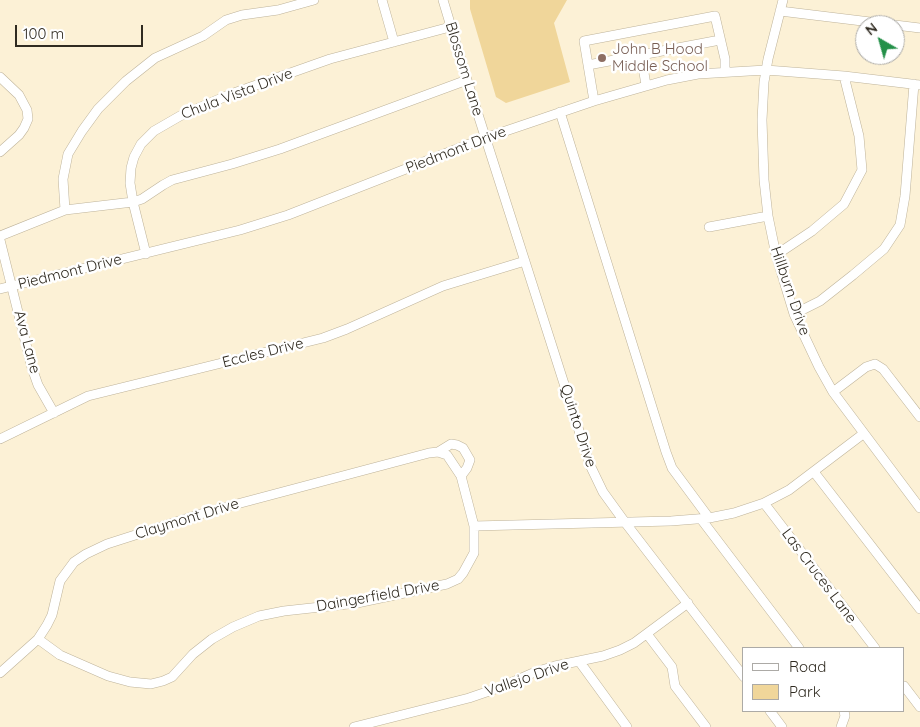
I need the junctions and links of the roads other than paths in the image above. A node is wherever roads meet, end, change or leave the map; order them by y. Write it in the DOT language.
graph roads {
  1 [pos="314,0"];
  2 [pos="382,0"];
  3 [pos="443,0"];
  4 [pos="784,0"];
  5 [pos="780,11"];
  6 [pos="450,27"];
  7 [pos="920,28"];
  8 [pos="720,40"];
  9 [pos="394,42"];
  10 [pos="641,56"];
  11 [pos="588,65"];
  12 [pos="766,70"];
  13 [pos="725,71"];
  14 [pos="0,76"];
  15 [pos="844,76"];
  16 [pos="467,80"];
  17 [pos="646,85"];
  18 [pos="917,85"];
  19 [pos="594,101"];
  20 [pos="560,112"];
  21 [pos="485,138"];
  22 [pos="0,152"];
  23 [pos="133,202"];
  24 [pos="65,210"];
  25 [pos="768,216"];
  26 [pos="710,227"];
  27 [pos="0,236"];
  28 [pos="0,240"];
  29 [pos="146,254"];
  30 [pos="776,255"];
  31 [pos="525,261"];
  32 [pos="12,286"];
  33 [pos="0,289"];
  34 [pos="794,314"];
  35 [pos="833,392"];
  36 [pos="54,413"];
  37 [pos="920,417"];
  38 [pos="863,434"];
  39 [pos="0,439"];
  40 [pos="438,452"];
  41 [pos="814,472"];
  42 [pos="461,476"];
  43 [pos="764,503"];
  44 [pos="920,508"];
  45 [pos="705,519"];
  46 [pos="624,521"];
  47 [pos="474,526"];
  48 [pos="688,604"];
  49 [pos="920,609"];
  50 [pos="647,634"];
  51 [pos="38,640"];
  52 [pos="798,647"];
  53 [pos="874,647"];
  54 [pos="579,661"];
  55 [pos="0,673"];
  56 [pos="742,673"];
  57 [pos="905,687"];
  58 [pos="920,707"];
  59 [pos="771,712"];
  60 [pos="844,712"];
  61 [pos="354,727"];
  62 [pos="627,727"];
  63 [pos="706,727"];
  64 [pos="782,727"];
  65 [pos="841,727"];
  1 -- 24 [label="street"];
  2 -- 9 [label="street"];
  3 -- 6 [label="street, Blossom Lane"];
  4 -- 5 [label="street, Hillburn Drive"];
  5 -- 7 [label="street"];
  5 -- 12 [label="street, Hillburn Drive"];
  6 -- 9 [label="street, Chula Vista Drive"];
  6 -- 16 [label="street, Blossom Lane"];
  8 -- 10 [label="street"];
  8 -- 11 [label="street"];
  8 -- 13 [label="street"];
  9 -- 23 [label="street, Chula Vista Drive"];
  10 -- 11 [label="street"];
  10 -- 17 [label="street"];
  11 -- 19 [label="street"];
  12 -- 13 [label="street, Piedmont Drive"];
  12 -- 15 [label="street, Piedmont Drive"];
  12 -- 25 [label="street, Hillburn Drive"];
  13 -- 17 [label="street, Piedmont Drive"];
  14 -- 22 [label="street"];
  15 -- 18 [label="street, Piedmont Drive"];
  15 -- 30 [label="street"];
  16 -- 21 [label="street, Blossom Lane"];
  16 -- 23 [label="street"];
  17 -- 19 [label="street, Piedmont Drive"];
  18 -- 34 [label="street"];
  19 -- 20 [label="street, Piedmont Drive"];
  20 -- 21 [label="street, Piedmont Drive"];
  20 -- 45 [label="street"];
  21 -- 29 [label="street, Piedmont Drive"];
  21 -- 31 [label="street, Quinto Drive"];
  23 -- 24 [label="street"];
  23 -- 29 [label="street, Chula Vista Drive"];
  24 -- 27 [label="street"];
  25 -- 26 [label="street"];
  25 -- 30 [label="street, Hillburn Drive"];
  28 -- 32 [label="street, Ava Lane"];
  29 -- 32 [label="street, Piedmont Drive"];
  30 -- 34 [label="street, Hillburn Drive"];
  31 -- 36 [label="street, Eccles Drive"];
  31 -- 46 [label="street, Quinto Drive"];
  32 -- 33 [label="street, Piedmont Drive"];
  32 -- 36 [label="street, Ava Lane"];
  34 -- 35 [label="street, Hillburn Drive"];
  35 -- 37 [label="street"];
  35 -- 38 [label="street, Hillburn Drive"];
  36 -- 39 [label="street, Eccles Drive"];
  38 -- 41 [label="street"];
  38 -- 44 [label="street, Hillburn Drive"];
  40 -- 42 [label="street, Claymont Drive"];
  40 -- 42 [label="street, Claymont Drive"];
  40 -- 51 [label="street, Claymont Drive"];
  41 -- 43 [label="street"];
  41 -- 49 [label="street"];
  42 -- 47 [label="street, Claymont Drive"];
  43 -- 45 [label="street"];
  43 -- 53 [label="street, Las Cruces Lane"];
  45 -- 46 [label="street"];
  45 -- 52 [label="street"];
  46 -- 47 [label="street"];
  46 -- 48 [label="street, Quinto Drive"];
  47 -- 51 [label="street, Daingerfield Drive"];
  48 -- 50 [label="street, Vallejo Drive"];
  48 -- 56 [label="street, Quinto Drive"];
  50 -- 54 [label="street, Vallejo Drive"];
  50 -- 63 [label="street"];
  51 -- 55 [label="street, Claymont Drive"];
  54 -- 61 [label="street, Vallejo Drive"];
  54 -- 62 [label="street"];
  57 -- 58 [label="street"];
  59 -- 64 [label="street"];
  60 -- 65 [label="street"];
}
